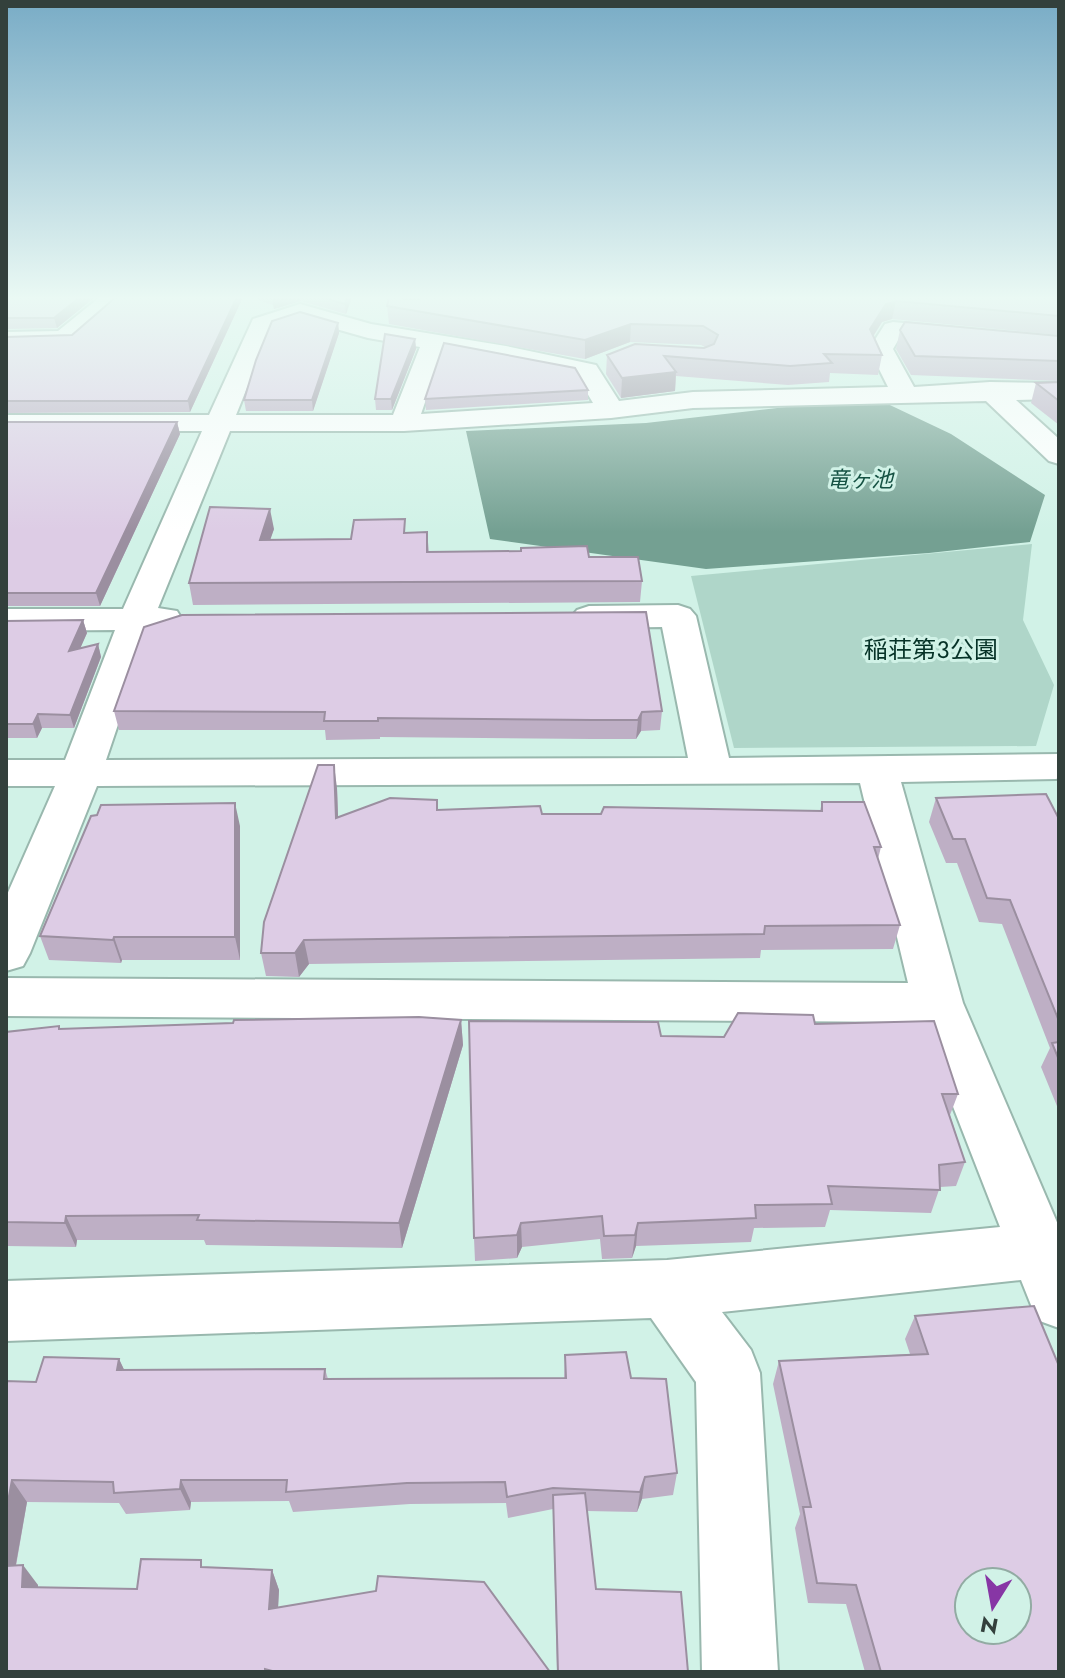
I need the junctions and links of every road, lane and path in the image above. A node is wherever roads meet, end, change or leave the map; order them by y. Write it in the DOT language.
graph roads {
  1 [pos="240,375"];
  2 [pos="422,375"];
  3 [pos="590,375"];
  4 [pos="895,375"];
  5 [pos="990,390"];
  6 [pos="1059,391"];
  7 [pos="904,393"];
  8 [pos="611,410"];
  9 [pos="6,423"];
  10 [pos="221,423"];
  11 [pos="404,423"];
  12 [pos="1059,455"];
  13 [pos="551,617"];
  14 [pos="200,619"];
  15 [pos="6,620"];
  16 [pos="136,620"];
  17 [pos="1058,762"];
  18 [pos="711,768"];
  19 [pos="877,770"];
  20 [pos="6,773"];
  21 [pos="81,773"];
  22 [pos="6,953"];
  23 [pos="6,997"];
  24 [pos="938,1003"];
  25 [pos="1052,1269"];
  26 [pos="667,1289"];
  27 [pos="6,1311"];
  28 [pos="740,1672"];
  1 -- 10 [label="street"];
  2 -- 11 [label="street"];
  3 -- 8 [label="street"];
  4 -- 7 [label="street"];
  5 -- 6 [label="street"];
  5 -- 7 [label="street"];
  5 -- 12 [label="street"];
  7 -- 8 [label="street"];
  8 -- 11 [label="street"];
  9 -- 10 [label="street"];
  10 -- 11 [label="street"];
  10 -- 16 [label="street"];
  13 -- 18 [label="street"];
  14 -- 16 [label="street"];
  15 -- 16 [label="street"];
  16 -- 21 [label="street"];
  17 -- 19 [label="street"];
  18 -- 19 [label="street"];
  18 -- 21 [label="street"];
  19 -- 24 [label="street"];
  20 -- 21 [label="street"];
  21 -- 22 [label="street"];
  23 -- 24 [label="street"];
  24 -- 25 [label="street"];
  25 -- 26 [label="street"];
  26 -- 27 [label="street"];
  26 -- 28 [label="street"];
}
